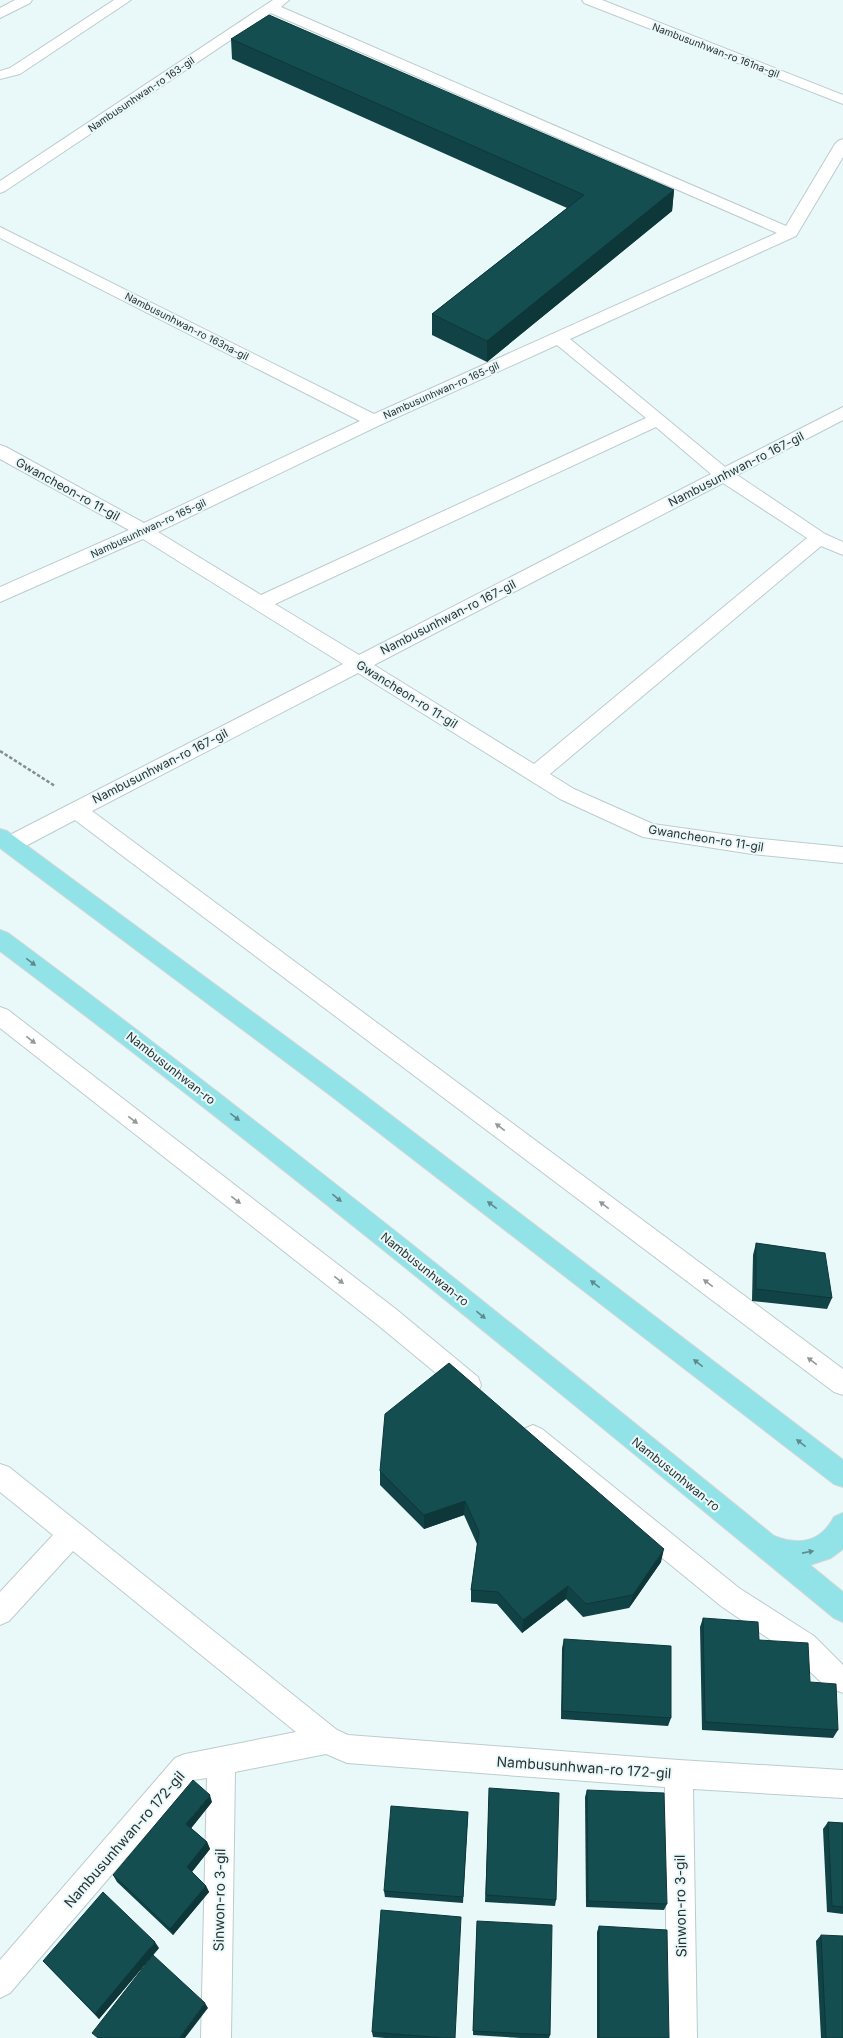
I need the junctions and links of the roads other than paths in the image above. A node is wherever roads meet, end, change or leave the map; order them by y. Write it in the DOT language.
graph roads {
  1 [pos="25,0"];
  2 [pos="124,0"];
  3 [pos="589,0"];
  4 [pos="276,4"];
  5 [pos="0,14"];
  6 [pos="0,75"];
  7 [pos="843,100"];
  8 [pos="843,144"];
  9 [pos="0,188"];
  10 [pos="0,232"];
  11 [pos="790,233"];
  12 [pos="558,337"];
  13 [pos="843,413"];
  14 [pos="658,419"];
  15 [pos="374,421"];
  16 [pos="0,451"];
  17 [pos="724,475"];
  18 [pos="144,531"];
  19 [pos="819,538"];
  20 [pos="843,549"];
  21 [pos="0,595"];
  22 [pos="260,603"];
  23 [pos="358,664"];
  24 [pos="536,774"];
  25 [pos="76,810"];
  26 [pos="5,840"];
  27 [pos="843,855"];
  28 [pos="0,939"];
  29 [pos="0,1016"];
  30 [pos="843,1384"];
  31 [pos="486,1398"];
  32 [pos="516,1423"];
  33 [pos="834,1468"];
  34 [pos="0,1476"];
  35 [pos="843,1486"];
  36 [pos="843,1526"];
  37 [pos="72,1533"];
  38 [pos="758,1540"];
  39 [pos="843,1609"];
  40 [pos="0,1612"];
  41 [pos="843,1679"];
  42 [pos="327,1740"];
  43 [pos="221,1761"];
  44 [pos="679,1774"];
  45 [pos="843,1784"];
  46 [pos="0,1983"];
  47 [pos="216,2038"];
  48 [pos="682,2038"];
  1 -- 5 [label="street"];
  2 -- 6 [label="street"];
  3 -- 7 [label="street, Nambusunhwan-ro 161na-gil"];
  4 -- 9 [label="street, Nambusunhwan-ro 163-gil"];
  4 -- 11 [label="street"];
  8 -- 11 [label="street"];
  10 -- 15 [label="street, Nambusunhwan-ro 163na-gil"];
  11 -- 12 [label="street, Nambusunhwan-ro 165-gil"];
  12 -- 14 [label="street"];
  12 -- 15 [label="street, Nambusunhwan-ro 165-gil"];
  13 -- 17 [label="street, Nambusunhwan-ro 167-gil"];
  14 -- 17 [label="street"];
  14 -- 22 [label="street"];
  15 -- 18 [label="street, Nambusunhwan-ro 165-gil"];
  16 -- 18 [label="street, Gwancheon-ro 11-gil"];
  17 -- 19 [label="street"];
  17 -- 23 [label="street, Nambusunhwan-ro 167-gil"];
  18 -- 21 [label="street, Nambusunhwan-ro 165-gil"];
  18 -- 22 [label="street, Gwancheon-ro 11-gil"];
  19 -- 20 [label="street"];
  19 -- 24 [label="street"];
  22 -- 23 [label="street, Gwancheon-ro 11-gil"];
  23 -- 24 [label="street, Gwancheon-ro 11-gil"];
  23 -- 25 [label="street, Nambusunhwan-ro 167-gil"];
  24 -- 27 [label="street, Gwancheon-ro 11-gil"];
  25 -- 26 [label="street, Nambusunhwan-ro 167-gil"];
  30 -- 25 [label="street, one-way"];
  33 -- 26 [label="main road, one-way"];
  28 -- 38 [label="main road, Nambusunhwan-ro, one-way"];
  29 -- 31 [label="street, one-way"];
  32 -- 41 [label="street"];
  33 -- 35 [label="main road"];
  34 -- 37 [label="street, Nambusunhwan-ro 172-gil"];
  38 -- 36 [label="main road, one-way"];
  37 -- 40 [label="street"];
  37 -- 42 [label="street, Nambusunhwan-ro 172-gil"];
  38 -- 39 [label="main road, Nambusunhwan-ro"];
  42 -- 43 [label="street, Nambusunhwan-ro 172-gil"];
  42 -- 44 [label="street, Nambusunhwan-ro 172-gil"];
  43 -- 46 [label="street, Nambusunhwan-ro 172-gil"];
  43 -- 47 [label="street, Sinwon-ro 3-gil"];
  44 -- 45 [label="street, Nambusunhwan-ro 172-gil"];
  44 -- 48 [label="street, Sinwon-ro 3-gil"];
}
